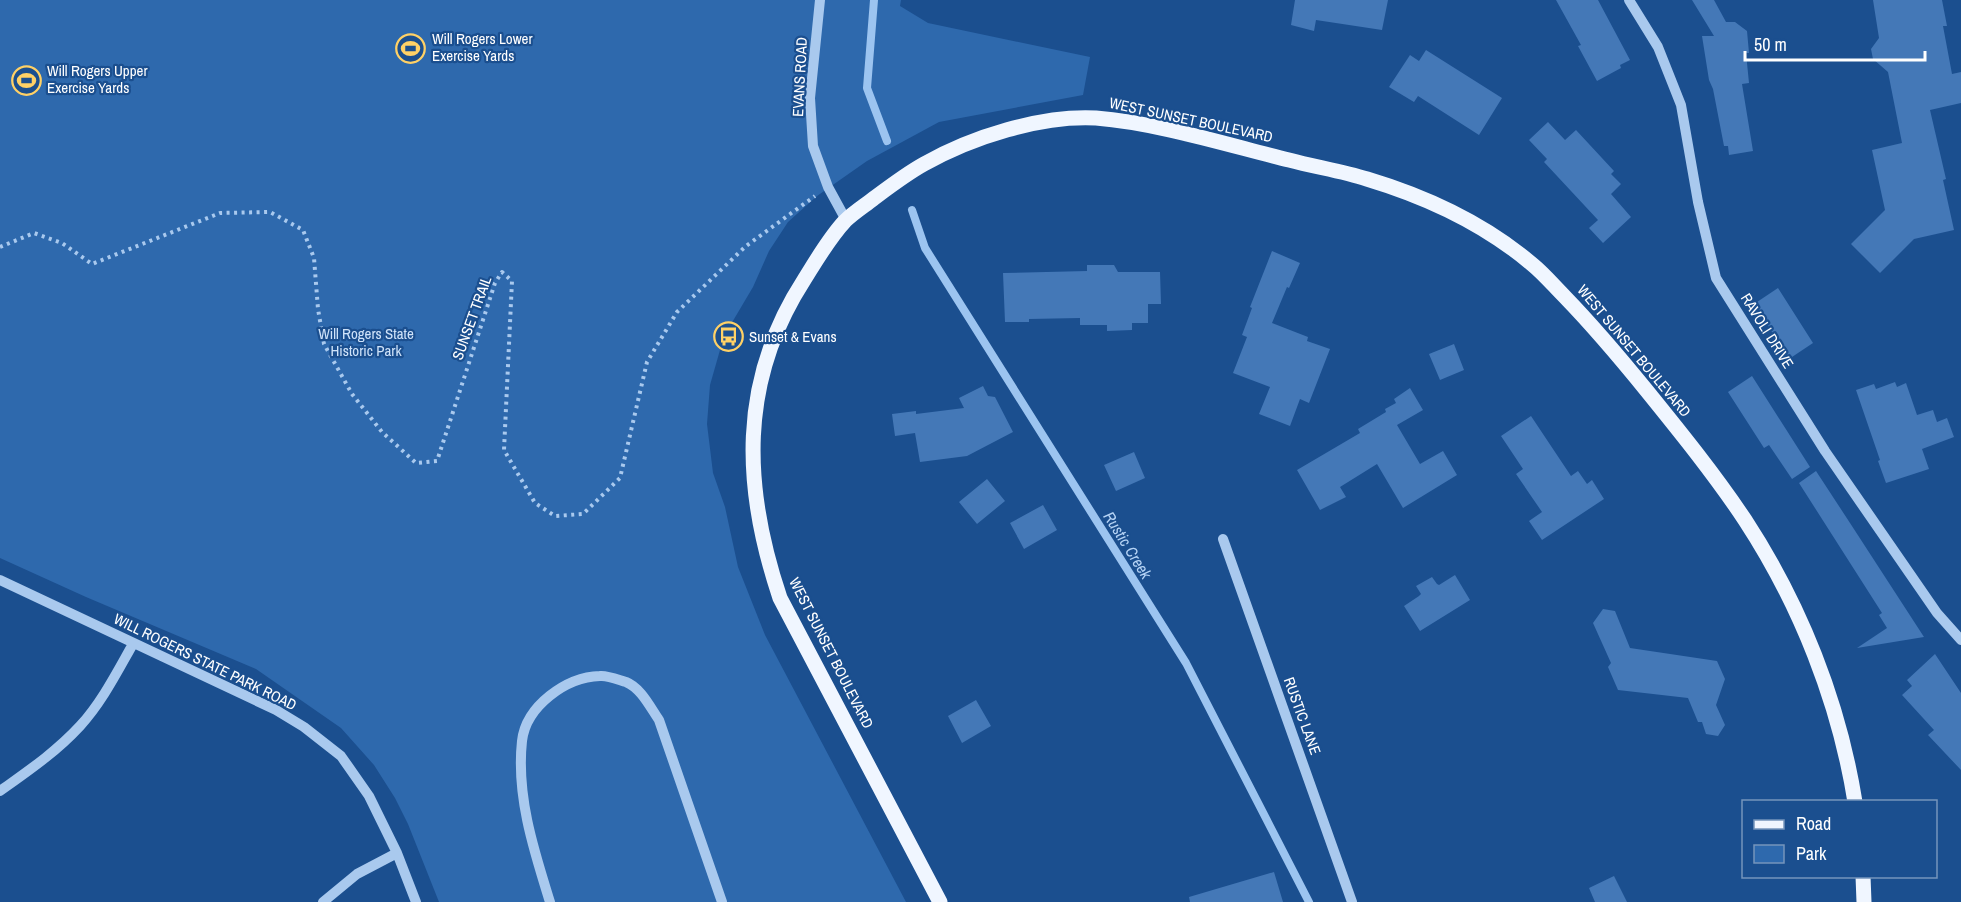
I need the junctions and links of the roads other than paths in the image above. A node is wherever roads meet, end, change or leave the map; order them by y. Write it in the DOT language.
graph roads {
  1 [pos="820,0"];
  2 [pos="1629,0"];
  3 [pos="846,220"];
  4 [pos="1223,539"];
  5 [pos="0,580"];
  6 [pos="1961,640"];
  7 [pos="133,644"];
  8 [pos="0,791"];
  9 [pos="1855,800"];
  10 [pos="397,853"];
  11 [pos="1863,878"];
  12 [pos="322,902"];
  13 [pos="416,902"];
  14 [pos="550,902"];
  15 [pos="722,902"];
  16 [pos="940,902"];
  17 [pos="1352,902"];
  18 [pos="1864,902"];
  1 -- 3 [label="street, EVANS ROAD"];
  2 -- 6 [label="street, RAVOLI DRIVE"];
  3 -- 9 [label="main road, WEST SUNSET BOULEVARD"];
  3 -- 16 [label="main road, WEST SUNSET BOULEVARD"];
  4 -- 17 [label="street, RUSTIC LANE"];
  5 -- 7 [label="street, WILL ROGERS STATE PARK ROAD"];
  7 -- 8 [label="street"];
  7 -- 10 [label="street, WILL ROGERS STATE PARK ROAD"];
  10 -- 12 [label="street"];
  10 -- 13 [label="street, WILL ROGERS STATE PARK ROAD"];
  11 -- 18 [label="main road"];
  14 -- 15 [label="street"];
}
